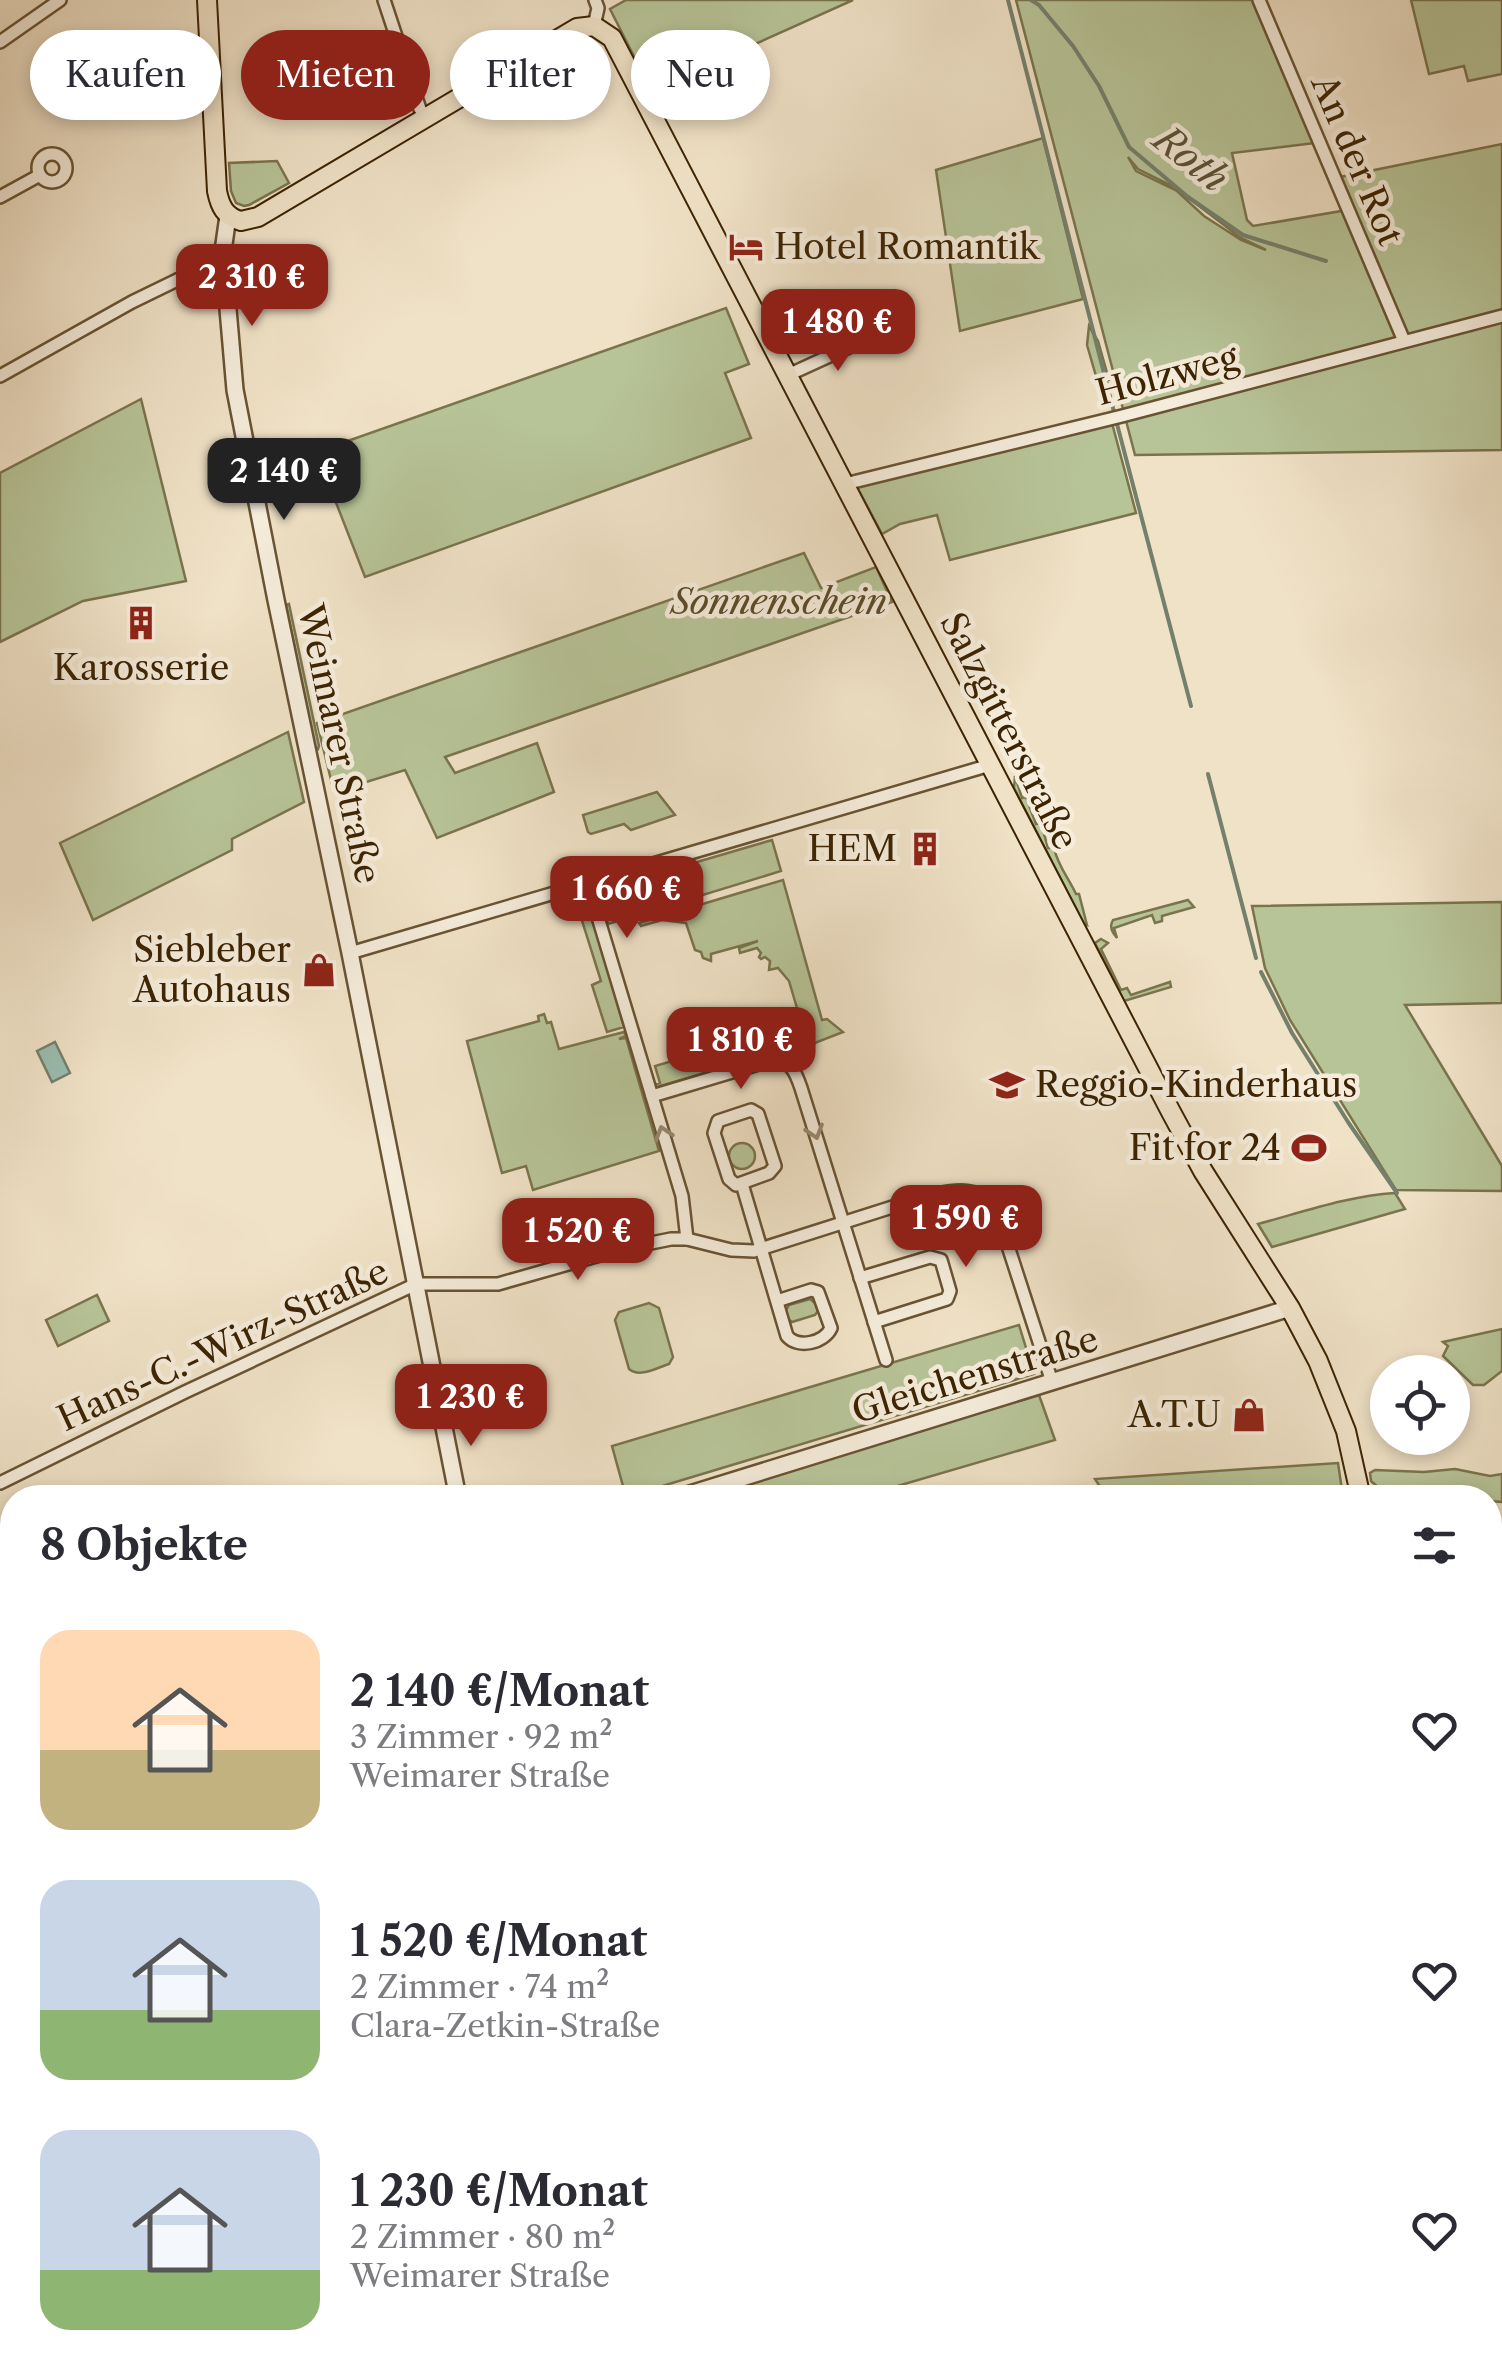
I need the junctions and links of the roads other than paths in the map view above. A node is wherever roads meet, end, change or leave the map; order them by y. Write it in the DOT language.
graph roads {
  1 [pos="60,0"];
  2 [pos="207,0"];
  3 [pos="384,0"];
  4 [pos="595,0"];
  5 [pos="1259,0"];
  6 [pos="594,26"];
  7 [pos="394,30"];
  8 [pos="0,42"];
  9 [pos="430,116"];
  10 [pos="423,120"];
  11 [pos="40,175"];
  12 [pos="0,197"];
  13 [pos="228,216"];
  14 [pos="223,262"];
  15 [pos="1502,316"];
  16 [pos="871,337"];
  17 [pos="1404,341"];
  18 [pos="788,374"];
  19 [pos="0,376"];
  20 [pos="845,484"];
  21 [pos="990,765"];
  22 [pos="588,884"];
  23 [pos="350,953"];
  24 [pos="652,1096"];
  25 [pos="742,1184"];
  26 [pos="843,1224"];
  27 [pos="686,1239"];
  28 [pos="762,1249"];
  29 [pos="860,1278"];
  30 [pos="416,1284"];
  31 [pos="777,1301"];
  32 [pos="1290,1308"];
  33 [pos="874,1322"];
  34 [pos="886,1360"];
  35 [pos="1052,1382"];
  36 [pos="0,1483"];
  37 [pos="455,1485"];
  38 [pos="719,1485"];
  39 [pos="1359,1485"];
  1 -- 8 [label="street"];
  2 -- 13 [label="main road, Weimarer Straße"];
  3 -- 7 [label="street"];
  4 -- 6 [label="street"];
  5 -- 17 [label="street, An der Rot"];
  6 -- 9 [label="main road"];
  6 -- 18 [label="main road, Salzgitterstraße"];
  10 -- 13 [label="main road"];
  11 -- 12 [label="street"];
  13 -- 14 [label="street, Weimarer Straße"];
  14 -- 19 [label="street"];
  14 -- 23 [label="street, Weimarer Straße"];
  15 -- 17 [label="street, Holzweg"];
  16 -- 18 [label="street"];
  17 -- 20 [label="street, Holzweg"];
  18 -- 20 [label="main road, Salzgitterstraße"];
  20 -- 21 [label="main road, Salzgitterstraße"];
  21 -- 22 [label="street"];
  21 -- 32 [label="main road, Salzgitterstraße"];
  22 -- 23 [label="street"];
  22 -- 24 [label="street"];
  23 -- 30 [label="street, Weimarer Straße"];
  24 -- 26 [label="street, one-way"];
  27 -- 24 [label="street, one-way"];
  25 -- 25 [label="street"];
  25 -- 28 [label="street"];
  26 -- 28 [label="street"];
  26 -- 29 [label="street"];
  26 -- 35 [label="street"];
  27 -- 28 [label="street"];
  27 -- 30 [label="street"];
  28 -- 31 [label="street"];
  29 -- 33 [label="street"];
  29 -- 33 [label="street"];
  30 -- 36 [label="street, Hans-C.-Wirz-Straße"];
  30 -- 37 [label="street, Weimarer Straße"];
  31 -- 31 [label="street"];
  32 -- 35 [label="street, Gleichenstraße"];
  32 -- 39 [label="main road, Salzgitterstraße"];
  33 -- 34 [label="street"];
  35 -- 38 [label="street, Gleichenstraße"];
}
